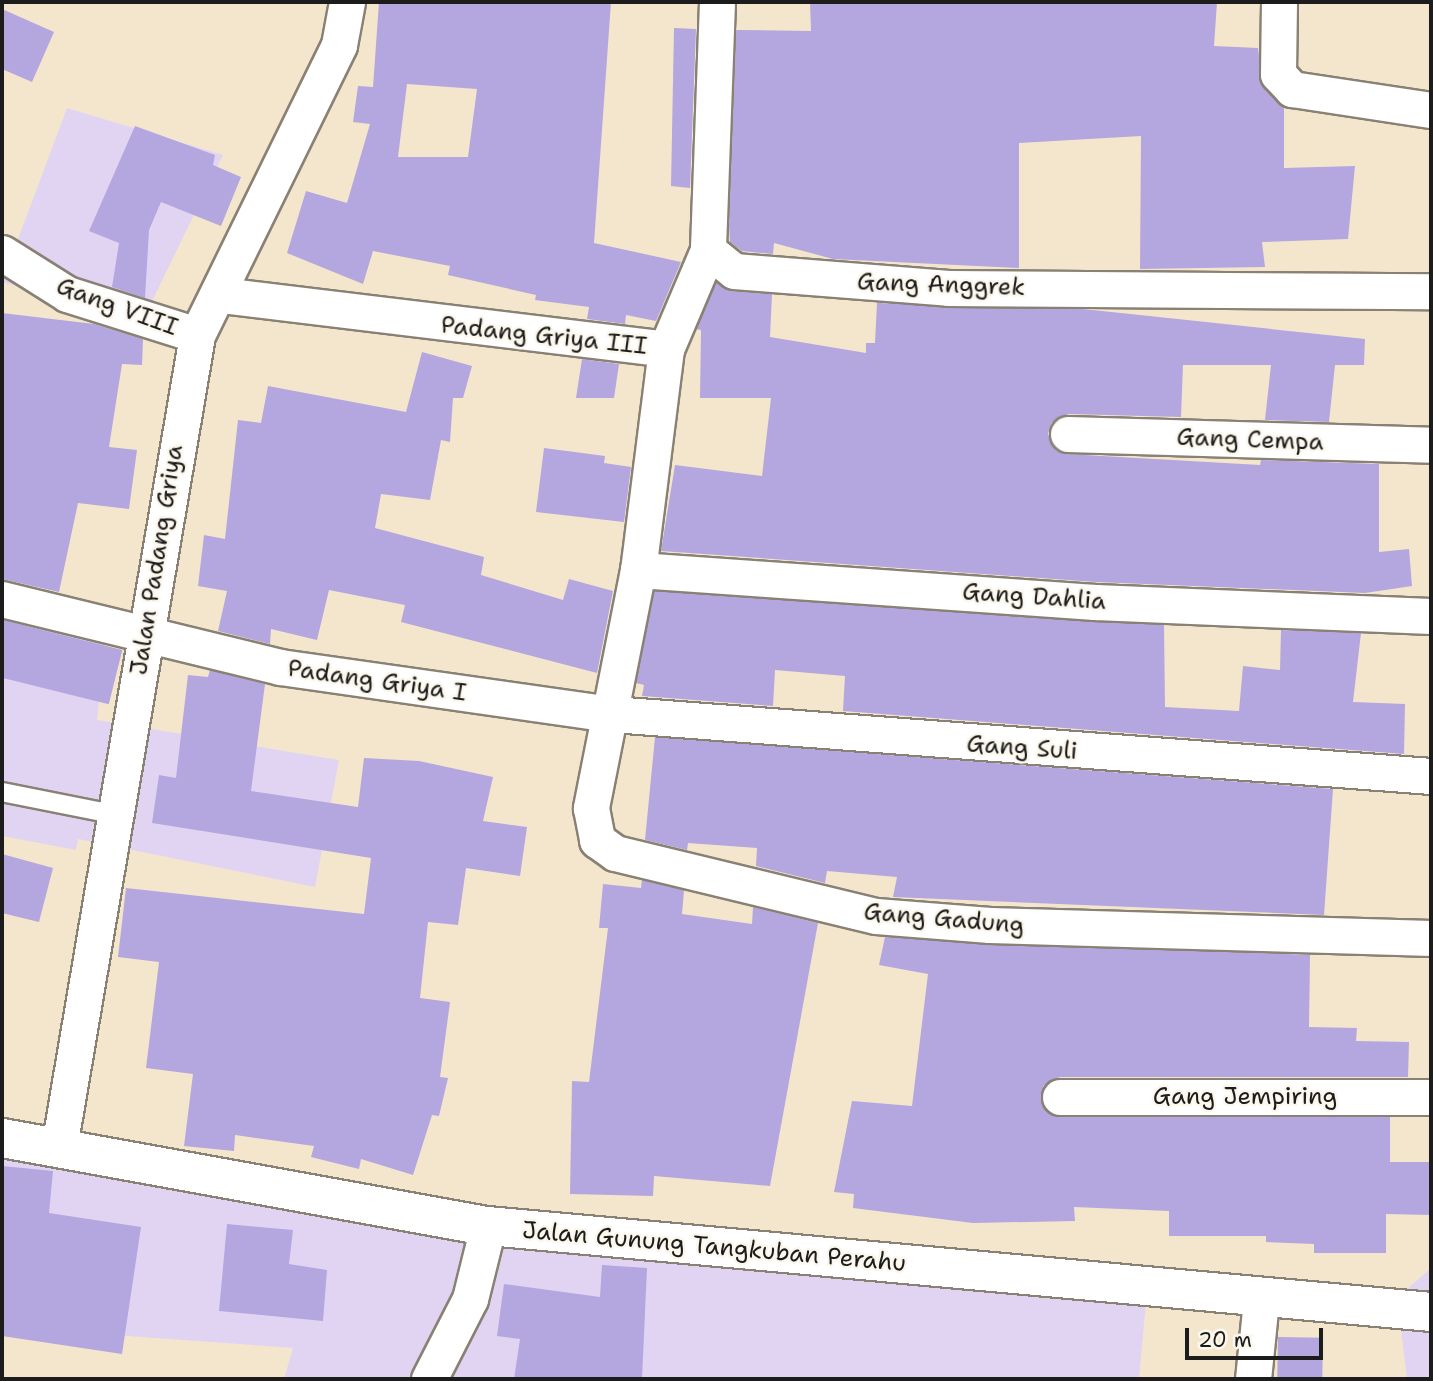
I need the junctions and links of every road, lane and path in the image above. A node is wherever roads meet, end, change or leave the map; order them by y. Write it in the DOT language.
graph roads {
  1 [pos="347,2"];
  2 [pos="717,2"];
  3 [pos="1279,2"];
  4 [pos="1431,110"];
  5 [pos="708,250"];
  6 [pos="2,253"];
  7 [pos="1431,291"];
  8 [pos="221,295"];
  9 [pos="197,335"];
  10 [pos="666,349"];
  11 [pos="1068,435"];
  12 [pos="1431,445"];
  13 [pos="638,570"];
  14 [pos="2,599"];
  15 [pos="1431,616"];
  16 [pos="144,632"];
  17 [pos="612,714"];
  18 [pos="1431,776"];
  19 [pos="2,792"];
  20 [pos="117,814"];
  21 [pos="1431,938"];
  22 [pos="1059,1097"];
  23 [pos="1431,1097"];
  24 [pos="2,1138"];
  25 [pos="59,1147"];
  26 [pos="488,1226"];
  27 [pos="1261,1300"];
  28 [pos="1431,1311"];
  29 [pos="429,1379"];
  30 [pos="1253,1379"];
  1 -- 8 [label="street, Jalan Padang Griya"];
  2 -- 5 [label="street"];
  3 -- 4 [label="street"];
  5 -- 7 [label="street, Gang Anggrek"];
  5 -- 10 [label="street"];
  6 -- 9 [label="street, Gang VIII"];
  8 -- 9 [label="street, Jalan Padang Griya"];
  8 -- 10 [label="street, Padang Griya III"];
  9 -- 16 [label="street, Jalan Padang Griya"];
  10 -- 13 [label="street, Padang Griya III"];
  11 -- 12 [label="street, Gang Cempa"];
  13 -- 15 [label="street, Gang Dahlia"];
  13 -- 17 [label="street, Padang Griya III"];
  14 -- 16 [label="street, Padang Griya I"];
  16 -- 17 [label="street, Padang Griya I"];
  16 -- 20 [label="street, Jalan Padang Griya"];
  17 -- 18 [label="street, Gang Suli"];
  17 -- 21 [label="street, Gang Gadung"];
  19 -- 20 [label="lane"];
  20 -- 25 [label="street, Jalan Padang Griya"];
  22 -- 23 [label="street, Gang Jempiring"];
  24 -- 25 [label="street, Jalan Gunung Tangkuban Perahu"];
  25 -- 26 [label="street, Jalan Gunung Tangkuban Perahu"];
  26 -- 27 [label="street, Jalan Gunung Tangkuban Perahu"];
  26 -- 29 [label="street"];
  27 -- 28 [label="street, Jalan Gunung Tangkuban Perahu"];
  27 -- 30 [label="street"];
}
